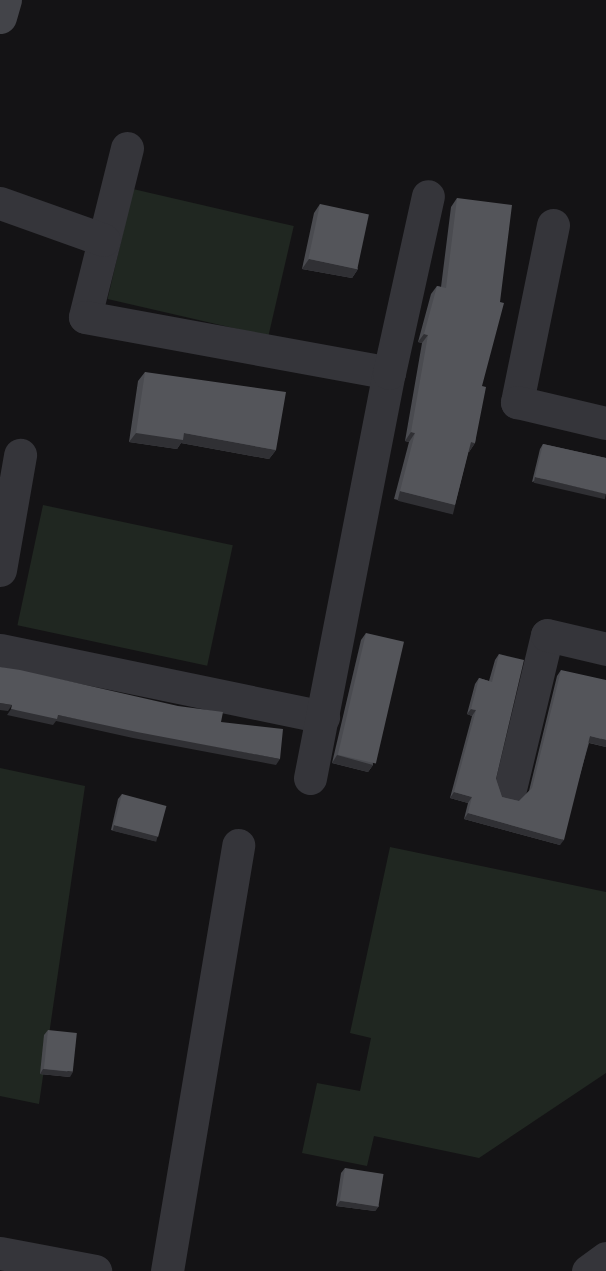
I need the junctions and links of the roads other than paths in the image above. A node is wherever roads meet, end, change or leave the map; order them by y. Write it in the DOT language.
graph roads {
  1 [pos="5,0"];
  2 [pos="0,17"];
  3 [pos="127,148"];
  4 [pos="428,196"];
  5 [pos="0,203"];
  6 [pos="553,225"];
  7 [pos="105,240"];
  8 [pos="389,373"];
  9 [pos="606,423"];
  10 [pos="20,455"];
  11 [pos="0,570"];
  12 [pos="606,649"];
  13 [pos="0,650"];
  14 [pos="323,717"];
  15 [pos="310,778"];
  16 [pos="510,789"];
  17 [pos="238,845"];
  18 [pos="0,1253"];
  19 [pos="606,1258"];
  20 [pos="34,1265"];
  21 [pos="95,1271"];
  22 [pos="167,1271"];
  23 [pos="588,1271"];
  1 -- 2 [label="main road"];
  3 -- 7 [label="street"];
  4 -- 8 [label="street"];
  5 -- 7 [label="street"];
  6 -- 9 [label="street"];
  7 -- 8 [label="street"];
  8 -- 14 [label="street"];
  10 -- 11 [label="street"];
  12 -- 16 [label="street"];
  13 -- 14 [label="street"];
  14 -- 15 [label="street"];
  17 -- 22 [label="street"];
  18 -- 20 [label="street"];
  19 -- 23 [label="street"];
  20 -- 21 [label="street"];
}
